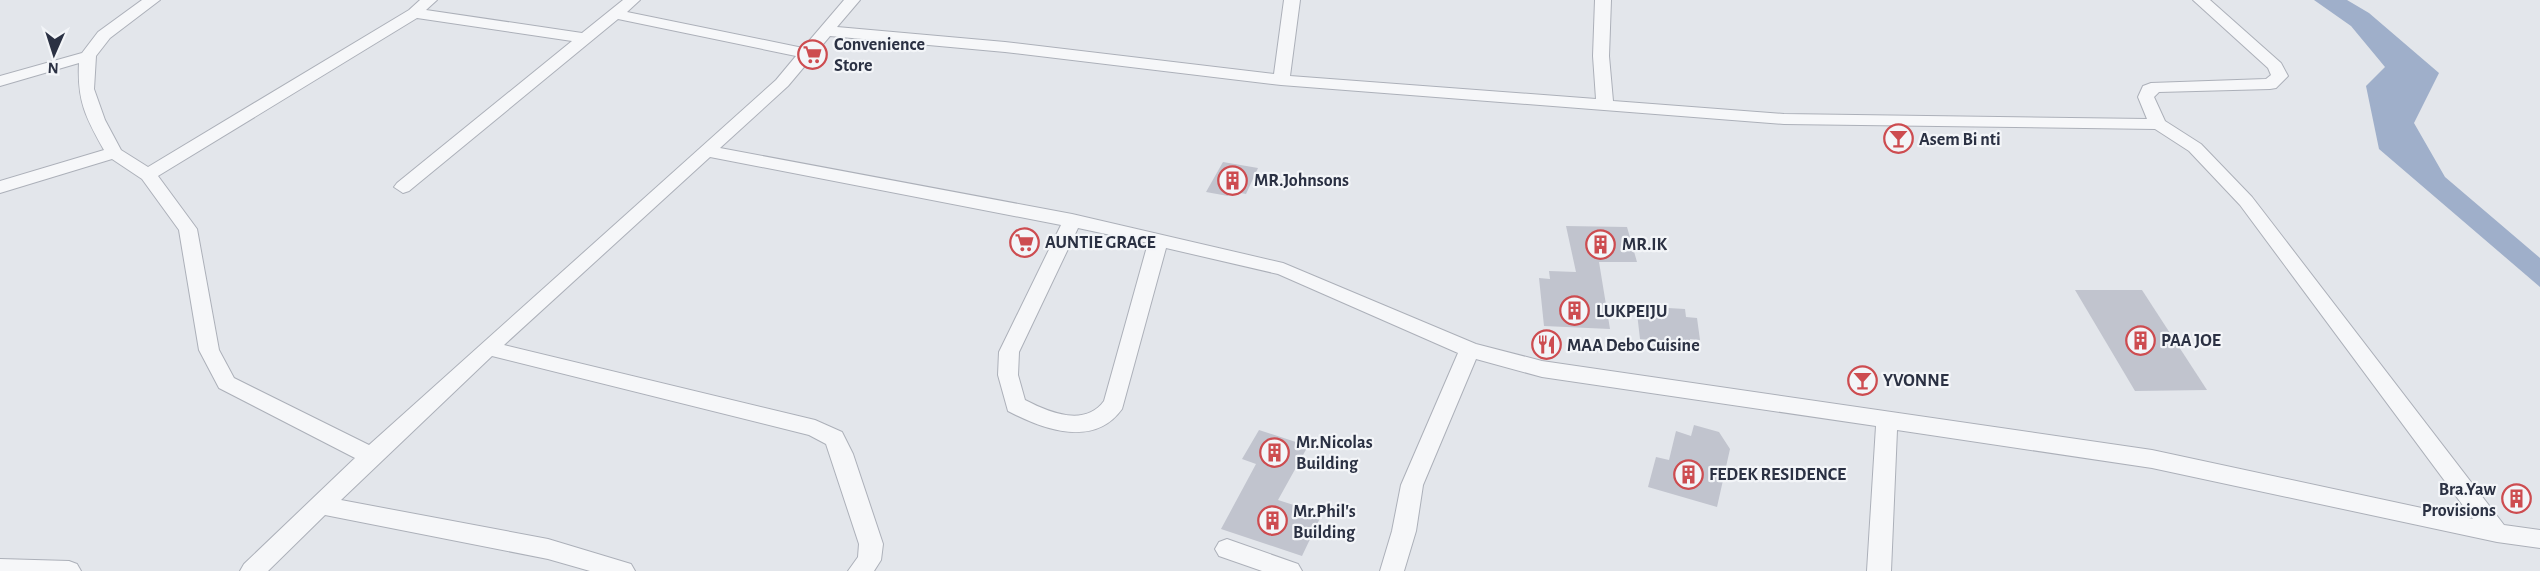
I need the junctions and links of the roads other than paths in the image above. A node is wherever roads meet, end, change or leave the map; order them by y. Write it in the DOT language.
graph roads {
  1 [pos="429,0"];
  2 [pos="632,0"];
  3 [pos="852,0"];
  4 [pos="1292,0"];
  5 [pos="1603,0"];
  6 [pos="2201,0"];
  7 [pos="147,1"];
  8 [pos="414,12"];
  9 [pos="614,14"];
  10 [pos="828,31"];
  11 [pos="583,38"];
  12 [pos="808,54"];
  13 [pos="88,56"];
  14 [pos="1281,80"];
  15 [pos="0,81"];
  16 [pos="1605,104"];
  17 [pos="2158,124"];
  18 [pos="706,151"];
  19 [pos="114,153"];
  20 [pos="148,175"];
  21 [pos="0,187"];
  22 [pos="403,187"];
  23 [pos="1072,220"];
  24 [pos="1159,239"];
  25 [pos="488,348"];
  26 [pos="1470,350"];
  27 [pos="1887,418"];
  28 [pos="373,457"];
  29 [pos="322,505"];
  30 [pos="2498,533"];
  31 [pos="2540,539"];
  32 [pos="1227,549"];
  33 [pos="0,569"];
  34 [pos="69,571"];
  35 [pos="252,571"];
  36 [pos="623,571"];
  37 [pos="860,571"];
  38 [pos="1290,571"];
  39 [pos="1392,571"];
  40 [pos="1879,571"];
  1 -- 8 [label="street"];
  2 -- 9 [label="street"];
  3 -- 10 [label="street"];
  4 -- 14 [label="street"];
  5 -- 16 [label="street"];
  6 -- 17 [label="street"];
  7 -- 13 [label="street"];
  8 -- 11 [label="street"];
  8 -- 20 [label="street"];
  9 -- 11 [label="street"];
  9 -- 12 [label="street"];
  10 -- 12 [label="street"];
  10 -- 14 [label="street"];
  11 -- 22 [label="street"];
  12 -- 18 [label="street"];
  13 -- 15 [label="street"];
  13 -- 19 [label="street"];
  14 -- 16 [label="street"];
  16 -- 17 [label="street"];
  17 -- 30 [label="street"];
  18 -- 23 [label="street"];
  18 -- 25 [label="street"];
  19 -- 20 [label="street"];
  19 -- 21 [label="street"];
  20 -- 28 [label="street"];
  23 -- 24 [label="street"];
  23 -- 24 [label="street"];
  24 -- 26 [label="street"];
  25 -- 28 [label="street"];
  25 -- 37 [label="street"];
  26 -- 27 [label="street"];
  26 -- 39 [label="street"];
  27 -- 30 [label="street"];
  27 -- 40 [label="street"];
  28 -- 29 [label="street"];
  29 -- 35 [label="street"];
  29 -- 36 [label="street"];
  30 -- 31 [label="street"];
  32 -- 38 [label="street"];
  33 -- 34 [label="street"];
}
